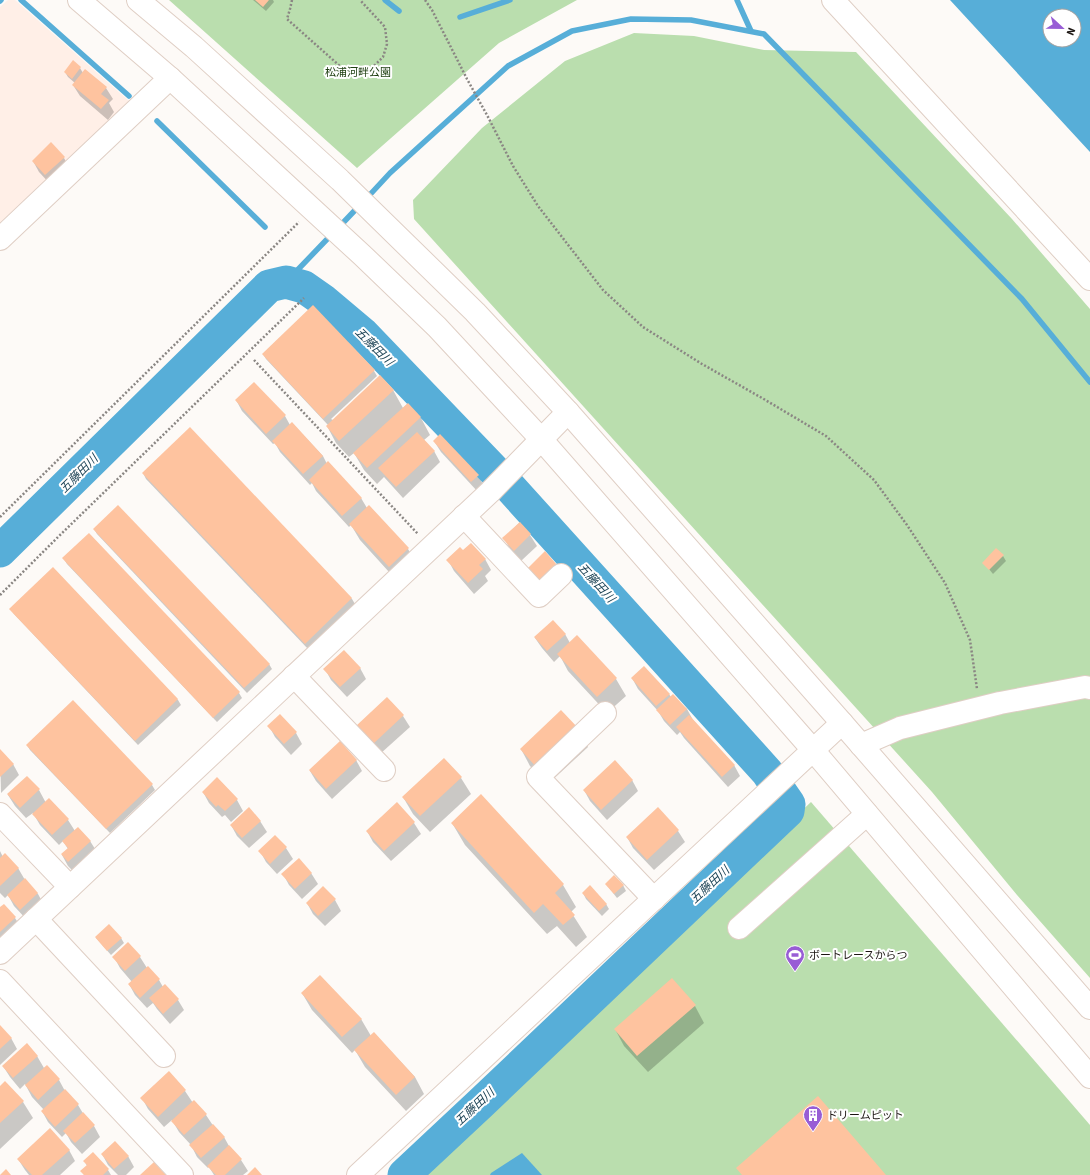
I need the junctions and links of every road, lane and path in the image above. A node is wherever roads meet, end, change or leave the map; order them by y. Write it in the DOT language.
graph roads {
  1 [pos="79,0"];
  2 [pos="138,0"];
  3 [pos="292,0"];
  4 [pos="360,0"];
  5 [pos="425,0"];
  6 [pos="833,0"];
  7 [pos="170,78"];
  8 [pos="312,208"];
  9 [pos="0,239"];
  10 [pos="1090,279"];
  11 [pos="304,298"];
  12 [pos="254,360"];
  13 [pos="568,412"];
  14 [pos="541,439"];
  15 [pos="464,516"];
  16 [pos="0,517"];
  17 [pos="431,547"];
  18 [pos="561,575"];
  19 [pos="0,595"];
  20 [pos="294,676"];
  21 [pos="1090,688"];
  22 [pos="980,708"];
  23 [pos="605,713"];
  24 [pos="842,724"];
  25 [pos="861,745"];
  26 [pos="813,750"];
  27 [pos="384,770"];
  28 [pos="0,814"];
  29 [pos="867,814"];
  30 [pos="70,887"];
  31 [pos="654,899"];
  32 [pos="36,919"];
  33 [pos="739,928"];
  34 [pos="0,953"];
  35 [pos="0,981"];
  36 [pos="1090,1008"];
  37 [pos="164,1056"];
  38 [pos="1090,1077"];
  39 [pos="182,1175"];
  40 [pos="358,1175"];
  1 -- 7 [label="street"];
  2 -- 13 [label="street"];
  3 -- 4 [label="path"];
  5 -- 22 [label="path"];
  6 -- 10 [label="street"];
  7 -- 8 [label="street"];
  7 -- 9 [label="street"];
  8 -- 14 [label="street"];
  8 -- 16 [label="path"];
  11 -- 19 [label="path"];
  12 -- 17 [label="path"];
  13 -- 14 [label="street"];
  13 -- 24 [label="street"];
  14 -- 15 [label="street"];
  14 -- 26 [label="street"];
  15 -- 17 [label="street"];
  15 -- 18 [label="street"];
  17 -- 20 [label="street"];
  20 -- 27 [label="street"];
  20 -- 30 [label="street"];
  21 -- 22 [label="street"];
  22 -- 25 [label="street"];
  23 -- 31 [label="street"];
  24 -- 25 [label="street"];
  24 -- 26 [label="street"];
  25 -- 36 [label="street"];
  26 -- 29 [label="street"];
  26 -- 31 [label="street"];
  28 -- 30 [label="street"];
  29 -- 33 [label="street"];
  29 -- 38 [label="street"];
  30 -- 32 [label="street"];
  31 -- 40 [label="street"];
  32 -- 34 [label="street"];
  32 -- 37 [label="street"];
  35 -- 39 [label="street"];
}
